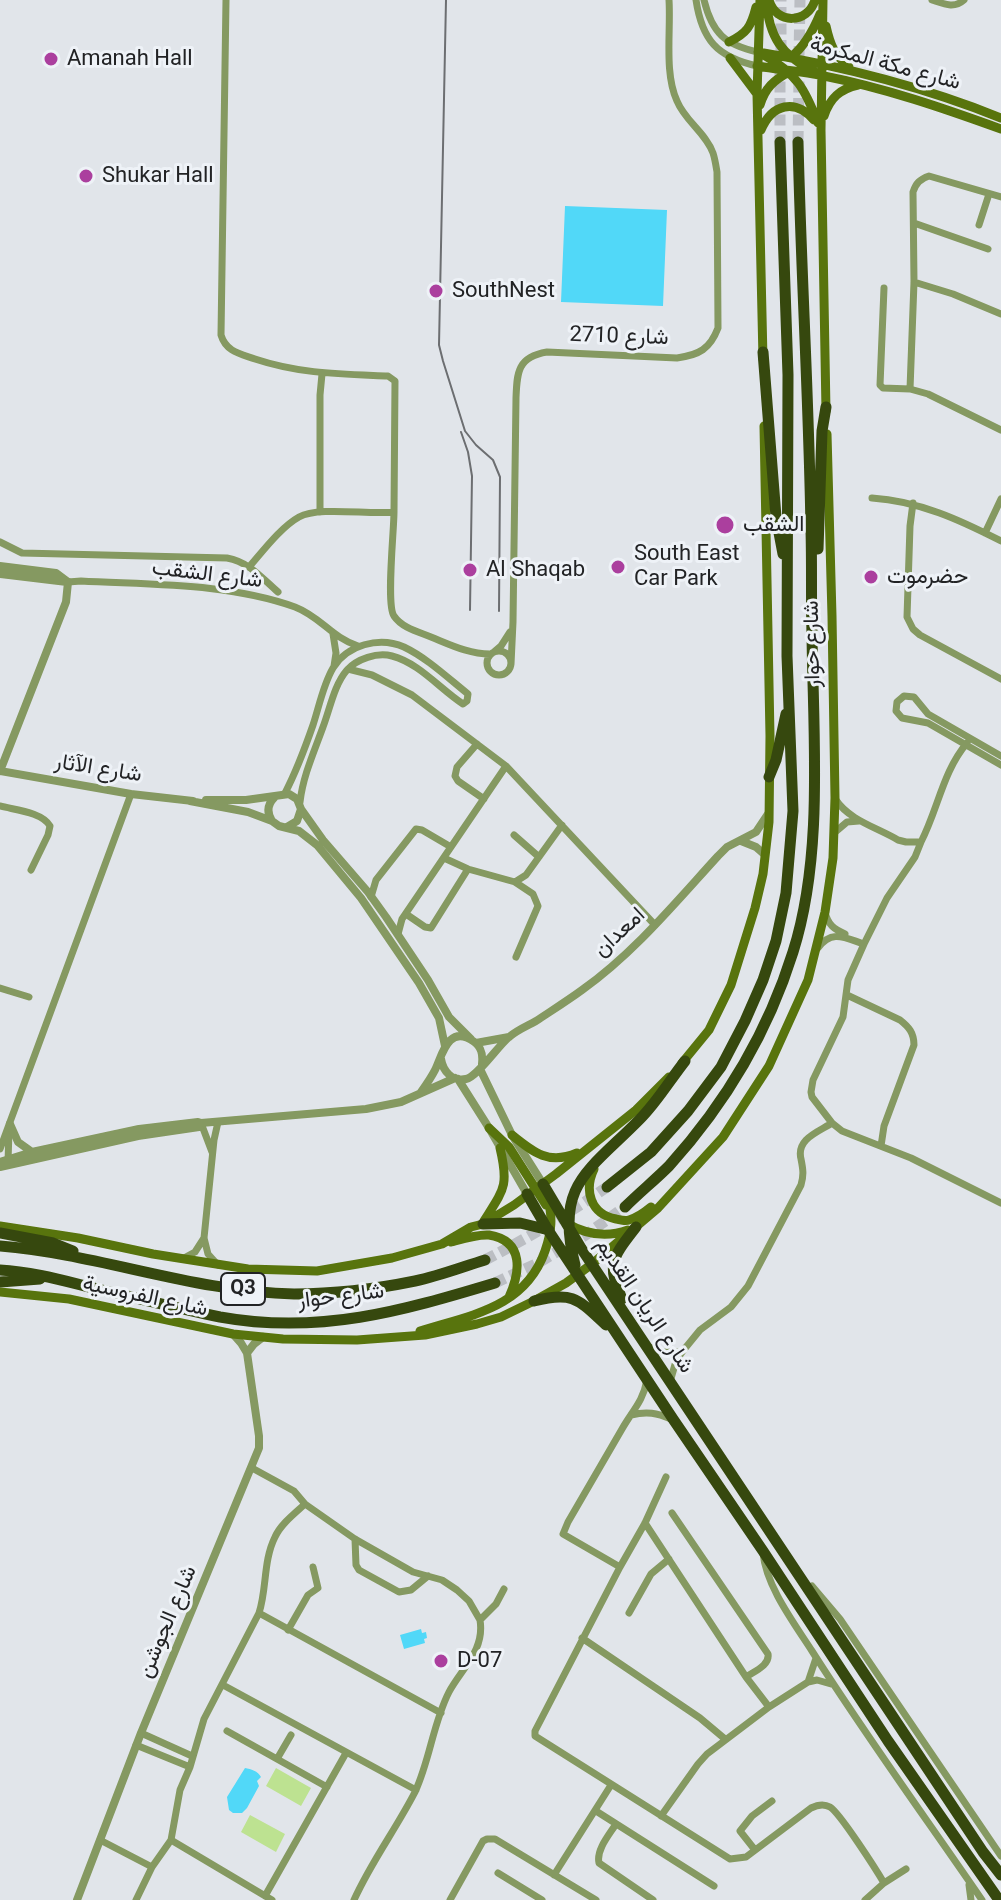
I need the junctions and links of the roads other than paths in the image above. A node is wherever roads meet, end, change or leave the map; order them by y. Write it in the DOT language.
graph roads {
  1 [pos="226,0"];
  2 [pos="669,0"];
  3 [pos="696,0"];
  4 [pos="704,0"];
  5 [pos="763,0"];
  6 [pos="932,0"];
  7 [pos="964,0"];
  8 [pos="820,2"];
  9 [pos="729,42"];
  10 [pos="758,52"];
  11 [pos="791,57"];
  12 [pos="730,58"];
  13 [pos="822,62"];
  14 [pos="778,63"];
  15 [pos="757,66"];
  16 [pos="804,66"];
  17 [pos="789,71"];
  18 [pos="853,71"];
  19 [pos="821,75"];
  20 [pos="862,84"];
  21 [pos="757,94"];
  22 [pos="1001,108"];
  23 [pos="758,112"];
  24 [pos="996,116"];
  25 [pos="1001,129"];
  26 [pos="821,130"];
  27 [pos="759,137"];
  28 [pos="780,142"];
  29 [pos="798,142"];
  30 [pos="989,194"];
  31 [pos="1001,197"];
  32 [pos="914,223"];
  33 [pos="979,225"];
  34 [pos="988,249"];
  35 [pos="914,282"];
  36 [pos="884,288"];
  37 [pos="1001,314"];
  38 [pos="763,352"];
  39 [pos="322,374"];
  40 [pos="910,389"];
  41 [pos="826,407"];
  42 [pos="1001,430"];
  43 [pos="872,498"];
  44 [pos="1001,499"];
  45 [pos="913,503"];
  46 [pos="320,512"];
  47 [pos="394,512"];
  48 [pos="985,533"];
  49 [pos="1001,541"];
  50 [pos="0,542"];
  51 [pos="0,566"];
  52 [pos="249,567"];
  53 [pos="0,574"];
  54 [pos="68,582"];
  55 [pos="788,584"];
  56 [pos="811,585"];
  57 [pos="278,592"];
  58 [pos="513,622"];
  59 [pos="333,634"];
  60 [pos="358,646"];
  61 [pos="469,652"];
  62 [pos="492,653"];
  63 [pos="511,664"];
  64 [pos="334,666"];
  65 [pos="488,668"];
  66 [pos="348,669"];
  67 [pos="1001,679"];
  68 [pos="789,698"];
  69 [pos="974,741"];
  70 [pos="477,744"];
  71 [pos="966,744"];
  72 [pos="1001,756"];
  73 [pos="1001,765"];
  74 [pos="506,766"];
  75 [pos="0,771"];
  76 [pos="769,777"];
  77 [pos="285,793"];
  78 [pos="131,794"];
  79 [pos="274,798"];
  80 [pos="835,798"];
  81 [pos="484,799"];
  82 [pos="190,801"];
  83 [pos="0,806"];
  84 [pos="300,806"];
  85 [pos="768,814"];
  86 [pos="272,821"];
  87 [pos="861,821"];
  88 [pos="562,825"];
  89 [pos="287,827"];
  90 [pos="834,833"];
  91 [pos="514,835"];
  92 [pos="741,841"];
  93 [pos="921,842"];
  94 [pos="451,847"];
  95 [pos="764,854"];
  96 [pos="539,857"];
  97 [pos="444,858"];
  98 [pos="468,869"];
  99 [pos="31,870"];
  100 [pos="376,880"];
  101 [pos="358,881"];
  102 [pos="515,882"];
  103 [pos="371,897"];
  104 [pos="825,912"];
  105 [pos="406,914"];
  106 [pos="386,917"];
  107 [pos="655,925"];
  108 [pos="398,934"];
  109 [pos="853,940"];
  110 [pos="864,944"];
  111 [pos="817,949"];
  112 [pos="516,957"];
  113 [pos="0,988"];
  114 [pos="847,995"];
  115 [pos="29,997"];
  116 [pos="509,1037"];
  117 [pos="473,1041"];
  118 [pos="445,1046"];
  119 [pos="441,1059"];
  120 [pos="685,1061"];
  121 [pos="481,1067"];
  122 [pos="456,1079"];
  123 [pos="418,1096"];
  124 [pos="218,1122"];
  125 [pos="201,1123"];
  126 [pos="832,1123"];
  127 [pos="10,1124"];
  128 [pos="489,1128"];
  129 [pos="512,1135"];
  130 [pos="881,1146"];
  131 [pos="500,1148"];
  132 [pos="588,1148"];
  133 [pos="0,1149"];
  134 [pos="32,1152"];
  135 [pos="212,1154"];
  136 [pos="599,1158"];
  137 [pos="4,1163"];
  138 [pos="684,1181"];
  139 [pos="607,1187"];
  140 [pos="535,1189"];
  141 [pos="1001,1203"];
  142 [pos="625,1207"];
  143 [pos="552,1212"];
  144 [pos="483,1224"];
  145 [pos="568,1224"];
  146 [pos="0,1226"];
  147 [pos="636,1227"];
  148 [pos="550,1231"];
  149 [pos="0,1233"];
  150 [pos="204,1238"];
  151 [pos="569,1240"];
  152 [pos="442,1244"];
  153 [pos="0,1246"];
  154 [pos="581,1248"];
  155 [pos="182,1259"];
  156 [pos="485,1260"];
  157 [pos="592,1264"];
  158 [pos="111,1265"];
  159 [pos="218,1265"];
  160 [pos="0,1270"];
  161 [pos="577,1275"];
  162 [pos="53,1277"];
  163 [pos="0,1282"];
  164 [pos="495,1283"];
  165 [pos="0,1292"];
  166 [pos="507,1300"];
  167 [pos="534,1301"];
  168 [pos="635,1329"];
  169 [pos="233,1334"];
  170 [pos="401,1336"];
  171 [pos="263,1337"];
  172 [pos="621,1339"];
  173 [pos="645,1345"];
  174 [pos="682,1352"];
  175 [pos="247,1353"];
  176 [pos="647,1380"];
  177 [pos="670,1382"];
  178 [pos="631,1415"];
  179 [pos="673,1419"];
  180 [pos="252,1468"];
  181 [pos="666,1477"];
  182 [pos="305,1504"];
  183 [pos="672,1513"];
  184 [pos="645,1523"];
  185 [pos="355,1539"];
  186 [pos="763,1551"];
  187 [pos="787,1558"];
  188 [pos="669,1559"];
  189 [pos="313,1567"];
  190 [pos="620,1567"];
  191 [pos="428,1576"];
  192 [pos="504,1589"];
  193 [pos="259,1613"];
  194 [pos="629,1613"];
  195 [pos="480,1620"];
  196 [pos="288,1630"];
  197 [pos="582,1638"];
  198 [pos="816,1658"];
  199 [pos="746,1677"];
  200 [pos="808,1682"];
  201 [pos="223,1685"];
  202 [pos="834,1685"];
  203 [pos="769,1707"];
  204 [pos="441,1713"];
  205 [pos="227,1731"];
  206 [pos="141,1733"];
  207 [pos="291,1735"];
  208 [pos="725,1739"];
  209 [pos="136,1745"];
  210 [pos="346,1753"];
  211 [pos="192,1756"];
  212 [pos="277,1759"];
  213 [pos="190,1767"];
  214 [pos="611,1785"];
  215 [pos="327,1787"];
  216 [pos="416,1790"];
  217 [pos="772,1801"];
  218 [pos="596,1811"];
  219 [pos="661,1816"];
  220 [pos="616,1824"];
  221 [pos="740,1831"];
  222 [pos="100,1840"];
  223 [pos="171,1840"];
  224 [pos="733,1840"];
  225 [pos="755,1850"];
  226 [pos="1001,1856"];
  227 [pos="152,1867"];
  228 [pos="906,1869"];
  229 [pos="498,1873"];
  230 [pos="554,1875"];
  231 [pos="1001,1875"];
  232 [pos="967,1879"];
  233 [pos="884,1883"];
  234 [pos="714,1886"];
  235 [pos="268,1898"];
  236 [pos="139,1899"];
  237 [pos="77,1900"];
  238 [pos="354,1900"];
  239 [pos="450,1900"];
  240 [pos="542,1900"];
  241 [pos="596,1900"];
  242 [pos="653,1900"];
  243 [pos="865,1900"];
  244 [pos="971,1900"];
  245 [pos="982,1900"];
  246 [pos="999,1900"];
  1 -- 39 [label="street"];
  2 -- 58 [label="street, شارع 2710"];
  3 -- 12 [label="street"];
  4 -- 9 [label="street"];
  5 -- 8 [label="main road"];
  5 -- 9 [label="main road"];
  5 -- 10 [label="main road, شارع حوار"];
  5 -- 11 [label="main road"];
  6 -- 7 [label="street"];
  8 -- 11 [label="main road"];
  8 -- 13 [label="main road, شارع حوار"];
  8 -- 18 [label="main road"];
  9 -- 10 [label="street"];
  10 -- 11 [label="main road, شارع مكة المكرمة"];
  10 -- 14 [label="main road"];
  10 -- 15 [label="main road, شارع حوار"];
  11 -- 13 [label="main road, شارع مكة المكرمة"];
  11 -- 14 [label="main road"];
  11 -- 16 [label="main road"];
  12 -- 15 [label="street"];
  12 -- 21 [label="main road"];
  13 -- 16 [label="main road"];
  13 -- 18 [label="main road, شارع مكة المكرمة"];
  13 -- 19 [label="main road, شارع حوار"];
  14 -- 15 [label="main road"];
  14 -- 17 [label="main road"];
  15 -- 17 [label="main road, شارع مكة المكرمة"];
  15 -- 21 [label="main road, شارع حوار"];
  16 -- 17 [label="main road"];
  16 -- 19 [label="main road"];
  17 -- 19 [label="main road, شارع مكة المكرمة"];
  17 -- 23 [label="main road"];
  17 -- 26 [label="main road"];
  18 -- 24 [label="main road, شارع مكة المكرمة"];
  19 -- 20 [label="main road, شارع مكة المكرمة"];
  19 -- 26 [label="main road, شارع حوار"];
  20 -- 25 [label="main road, شارع مكة المكرمة"];
  20 -- 26 [label="main road"];
  21 -- 23 [label="main road, شارع حوار"];
  22 -- 24 [label="street"];
  23 -- 27 [label="main road, شارع حوار"];
  26 -- 27 [label="main road"];
  26 -- 41 [label="main road, شارع حوار"];
  27 -- 38 [label="main road, شارع حوار"];
  28 -- 55 [label="highway, شارع حوار"];
  29 -- 56 [label="highway, شارع حوار"];
  30 -- 31 [label="street"];
  30 -- 32 [label="street"];
  30 -- 33 [label="street"];
  32 -- 34 [label="street"];
  32 -- 35 [label="street"];
  35 -- 37 [label="street"];
  35 -- 40 [label="street"];
  36 -- 40 [label="street"];
  38 -- 55 [label="highway"];
  38 -- 76 [label="main road, شارع حوار"];
  39 -- 46 [label="street"];
  39 -- 47 [label="street"];
  40 -- 42 [label="street"];
  41 -- 56 [label="highway"];
  41 -- 80 [label="main road, شارع حوار"];
  43 -- 45 [label="street"];
  44 -- 48 [label="street"];
  45 -- 48 [label="street"];
  45 -- 67 [label="street"];
  46 -- 47 [label="street"];
  46 -- 52 [label="street"];
  47 -- 61 [label="street"];
  48 -- 49 [label="street"];
  50 -- 52 [label="street"];
  51 -- 54 [label="street, شارع الشقب"];
  52 -- 57 [label="street"];
  53 -- 54 [label="street, شارع الشقب"];
  54 -- 59 [label="street, شارع الشقب"];
  54 -- 75 [label="street"];
  55 -- 68 [label="highway, شارع حوار"];
  56 -- 142 [label="highway, شارع حوار"];
  58 -- 62 [label="street"];
  58 -- 63 [label="street, شارع 2710"];
  59 -- 60 [label="street, شارع الشقب"];
  59 -- 64 [label="street"];
  60 -- 64 [label="street"];
  60 -- 66 [label="street"];
  61 -- 62 [label="street"];
  61 -- 65 [label="street"];
  62 -- 63 [label="street"];
  62 -- 65 [label="street"];
  63 -- 65 [label="street"];
  64 -- 77 [label="street"];
  66 -- 70 [label="street"];
  66 -- 84 [label="street"];
  68 -- 76 [label="highway"];
  68 -- 139 [label="highway, شارع حوار"];
  69 -- 71 [label="street"];
  69 -- 71 [label="street"];
  69 -- 72 [label="street"];
  70 -- 74 [label="street"];
  70 -- 81 [label="street"];
  71 -- 73 [label="street"];
  71 -- 93 [label="street"];
  74 -- 81 [label="street"];
  74 -- 88 [label="street"];
  75 -- 78 [label="street, شارع الآثار"];
  76 -- 85 [label="main road, شارع حوار"];
  77 -- 79 [label="street"];
  77 -- 84 [label="street"];
  78 -- 82 [label="street, شارع الآثار"];
  78 -- 127 [label="street"];
  79 -- 82 [label="street, شارع الآثار"];
  79 -- 86 [label="street"];
  80 -- 87 [label="street"];
  80 -- 90 [label="main road, شارع حوار"];
  81 -- 94 [label="street"];
  82 -- 86 [label="street, شارع الآثار"];
  83 -- 99 [label="street"];
  84 -- 89 [label="street"];
  84 -- 101 [label="street"];
  85 -- 92 [label="street, امعدان"];
  85 -- 95 [label="main road, شارع حوار"];
  86 -- 89 [label="street"];
  87 -- 90 [label="street"];
  87 -- 93 [label="street"];
  88 -- 96 [label="street"];
  88 -- 107 [label="street"];
  89 -- 118 [label="street"];
  90 -- 104 [label="main road, شارع حوار"];
  91 -- 96 [label="street"];
  92 -- 95 [label="street"];
  92 -- 107 [label="street, امعدان"];
  93 -- 110 [label="street"];
  94 -- 97 [label="street"];
  94 -- 100 [label="street"];
  95 -- 120 [label="main road, شارع حوار"];
  96 -- 102 [label="street"];
  97 -- 98 [label="street"];
  97 -- 105 [label="street"];
  98 -- 102 [label="street"];
  98 -- 105 [label="street"];
  100 -- 101 [label="street"];
  100 -- 103 [label="street"];
  101 -- 103 [label="street"];
  102 -- 112 [label="street"];
  103 -- 106 [label="street"];
  104 -- 109 [label="street"];
  104 -- 111 [label="main road, شارع حوار"];
  105 -- 106 [label="street"];
  105 -- 108 [label="street"];
  106 -- 108 [label="street"];
  107 -- 116 [label="street, امعدان"];
  108 -- 117 [label="street"];
  109 -- 110 [label="street"];
  109 -- 111 [label="street"];
  110 -- 114 [label="street"];
  111 -- 138 [label="main road, شارع حوار"];
  113 -- 115 [label="street"];
  114 -- 126 [label="street"];
  114 -- 130 [label="street"];
  116 -- 117 [label="street, امعدان"];
  116 -- 121 [label="street, امعدان"];
  117 -- 118 [label="street"];
  117 -- 121 [label="street"];
  118 -- 119 [label="street"];
  119 -- 122 [label="street"];
  119 -- 123 [label="street"];
  120 -- 132 [label="main road, شارع حوار"];
  120 -- 136 [label="highway"];
  121 -- 122 [label="street"];
  121 -- 129 [label="street, شارع الريان القديم"];
  122 -- 123 [label="street"];
  122 -- 128 [label="street, شارع الريان القديم"];
  123 -- 124 [label="street"];
  124 -- 125 [label="street"];
  124 -- 135 [label="street"];
  125 -- 134 [label="street"];
  125 -- 135 [label="street"];
  125 -- 137 [label="street"];
  126 -- 130 [label="street"];
  126 -- 174 [label="street"];
  127 -- 133 [label="street"];
  127 -- 134 [label="street"];
  127 -- 137 [label="street"];
  128 -- 131 [label="street, شارع الريان القديم"];
  128 -- 140 [label="main road"];
  129 -- 132 [label="main road"];
  129 -- 140 [label="street, شارع الريان القديم"];
  130 -- 141 [label="street"];
  131 -- 140 [label="street, شارع الريان القديم"];
  131 -- 144 [label="main road"];
  132 -- 140 [label="main road, شارع الفروسية"];
  134 -- 137 [label="street"];
  135 -- 150 [label="street"];
  136 -- 138 [label="main road"];
  136 -- 145 [label="highway"];
  138 -- 147 [label="main road, شارع حوار"];
  140 -- 143 [label="main road"];
  140 -- 144 [label="main road, شارع الفروسية"];
  140 -- 145 [label="highway, شارع الريان القديم"];
  140 -- 148 [label="highway, شارع الريان القديم"];
  143 -- 145 [label="main road"];
  143 -- 148 [label="main road"];
  144 -- 148 [label="highway"];
  144 -- 152 [label="main road, شارع الفروسية"];
  145 -- 147 [label="main road"];
  145 -- 151 [label="highway"];
  145 -- 154 [label="highway, شارع الريان القديم"];
  146 -- 155 [label="main road, شارع الفروسية"];
  147 -- 157 [label="main road, شارع الفروسية"];
  147 -- 168 [label="highway"];
  148 -- 151 [label="highway"];
  148 -- 161 [label="highway, شارع الريان القديم"];
  148 -- 166 [label="main road"];
  149 -- 158 [label="highway"];
  150 -- 155 [label="street"];
  150 -- 159 [label="street"];
  151 -- 154 [label="highway"];
  151 -- 161 [label="highway"];
  152 -- 159 [label="main road, شارع الفروسية"];
  152 -- 166 [label="main road"];
  153 -- 158 [label="highway, شارع حوار / Q3"];
  154 -- 157 [label="highway, شارع الريان القديم"];
  155 -- 159 [label="main road, شارع الفروسية"];
  156 -- 158 [label="highway, شارع حوار / Q3"];
  157 -- 161 [label="main road, شارع الفروسية"];
  157 -- 168 [label="highway, شارع الريان القديم"];
  160 -- 162 [label="highway, شارع حوار / Q3"];
  161 -- 167 [label="main road, شارع الفروسية"];
  161 -- 172 [label="highway, شارع الريان القديم"];
  162 -- 163 [label="highway"];
  162 -- 164 [label="highway, شارع حوار / Q3"];
  165 -- 169 [label="main road, شارع الفروسية"];
  166 -- 170 [label="main road"];
  167 -- 170 [label="main road, شارع الفروسية"];
  167 -- 172 [label="highway"];
  168 -- 173 [label="highway, شارع الريان القديم"];
  169 -- 171 [label="main road, شارع الفروسية"];
  169 -- 175 [label="street, شارع الجوشن"];
  170 -- 171 [label="main road, شارع الفروسية"];
  171 -- 175 [label="street"];
  172 -- 176 [label="highway, شارع الريان القديم"];
  173 -- 174 [label="street"];
  173 -- 177 [label="highway, شارع الريان القديم"];
  174 -- 177 [label="street"];
  175 -- 180 [label="street, شارع الجوشن"];
  176 -- 178 [label="street"];
  176 -- 179 [label="highway, شارع الريان القديم"];
  177 -- 187 [label="highway, شارع الريان القديم"];
  178 -- 179 [label="street"];
  178 -- 190 [label="street"];
  179 -- 186 [label="highway, شارع الريان القديم"];
  180 -- 182 [label="street"];
  180 -- 206 [label="street, شارع الجوشن"];
  181 -- 184 [label="street"];
  182 -- 185 [label="street"];
  182 -- 193 [label="street"];
  183 -- 199 [label="street"];
  184 -- 188 [label="street"];
  184 -- 190 [label="street"];
  185 -- 191 [label="street"];
  185 -- 191 [label="street"];
  186 -- 198 [label="street, شارع الريان القديم"];
  186 -- 246 [label="highway, شارع الريان القديم"];
  187 -- 226 [label="street, شارع الريان القديم"];
  187 -- 231 [label="highway, شارع الريان القديم"];
  188 -- 194 [label="street"];
  188 -- 199 [label="street"];
  189 -- 196 [label="street"];
  190 -- 197 [label="street"];
  191 -- 195 [label="street"];
  192 -- 195 [label="street"];
  193 -- 196 [label="street"];
  193 -- 201 [label="street"];
  195 -- 204 [label="street"];
  196 -- 204 [label="street"];
  197 -- 208 [label="street"];
  197 -- 214 [label="street"];
  198 -- 200 [label="street"];
  198 -- 202 [label="street, شارع الريان القديم"];
  199 -- 203 [label="street"];
  200 -- 202 [label="street"];
  200 -- 203 [label="street"];
  201 -- 210 [label="street"];
  201 -- 211 [label="street"];
  202 -- 232 [label="street, شارع الريان القديم"];
  203 -- 208 [label="street"];
  204 -- 216 [label="street"];
  205 -- 212 [label="street"];
  206 -- 209 [label="street, شارع الجوشن"];
  206 -- 211 [label="street"];
  207 -- 212 [label="street"];
  208 -- 219 [label="street"];
  209 -- 213 [label="street"];
  209 -- 222 [label="street, شارع الجوشن"];
  210 -- 215 [label="street"];
  210 -- 216 [label="street"];
  211 -- 213 [label="street"];
  212 -- 215 [label="street"];
  213 -- 223 [label="street"];
  214 -- 218 [label="street"];
  214 -- 219 [label="street"];
  215 -- 235 [label="street"];
  216 -- 238 [label="street"];
  217 -- 221 [label="street"];
  218 -- 220 [label="street"];
  218 -- 230 [label="street"];
  219 -- 225 [label="street"];
  220 -- 234 [label="street"];
  220 -- 242 [label="street"];
  221 -- 224 [label="street"];
  221 -- 225 [label="street"];
  222 -- 227 [label="street"];
  222 -- 237 [label="street, شارع الجوشن"];
  223 -- 227 [label="street"];
  223 -- 235 [label="street"];
  225 -- 233 [label="street"];
  227 -- 236 [label="street"];
  228 -- 233 [label="street"];
  229 -- 240 [label="street"];
  230 -- 239 [label="street"];
  230 -- 241 [label="street"];
  232 -- 244 [label="street"];
  232 -- 245 [label="street, شارع الريان القديم"];
  233 -- 243 [label="street"];
}
